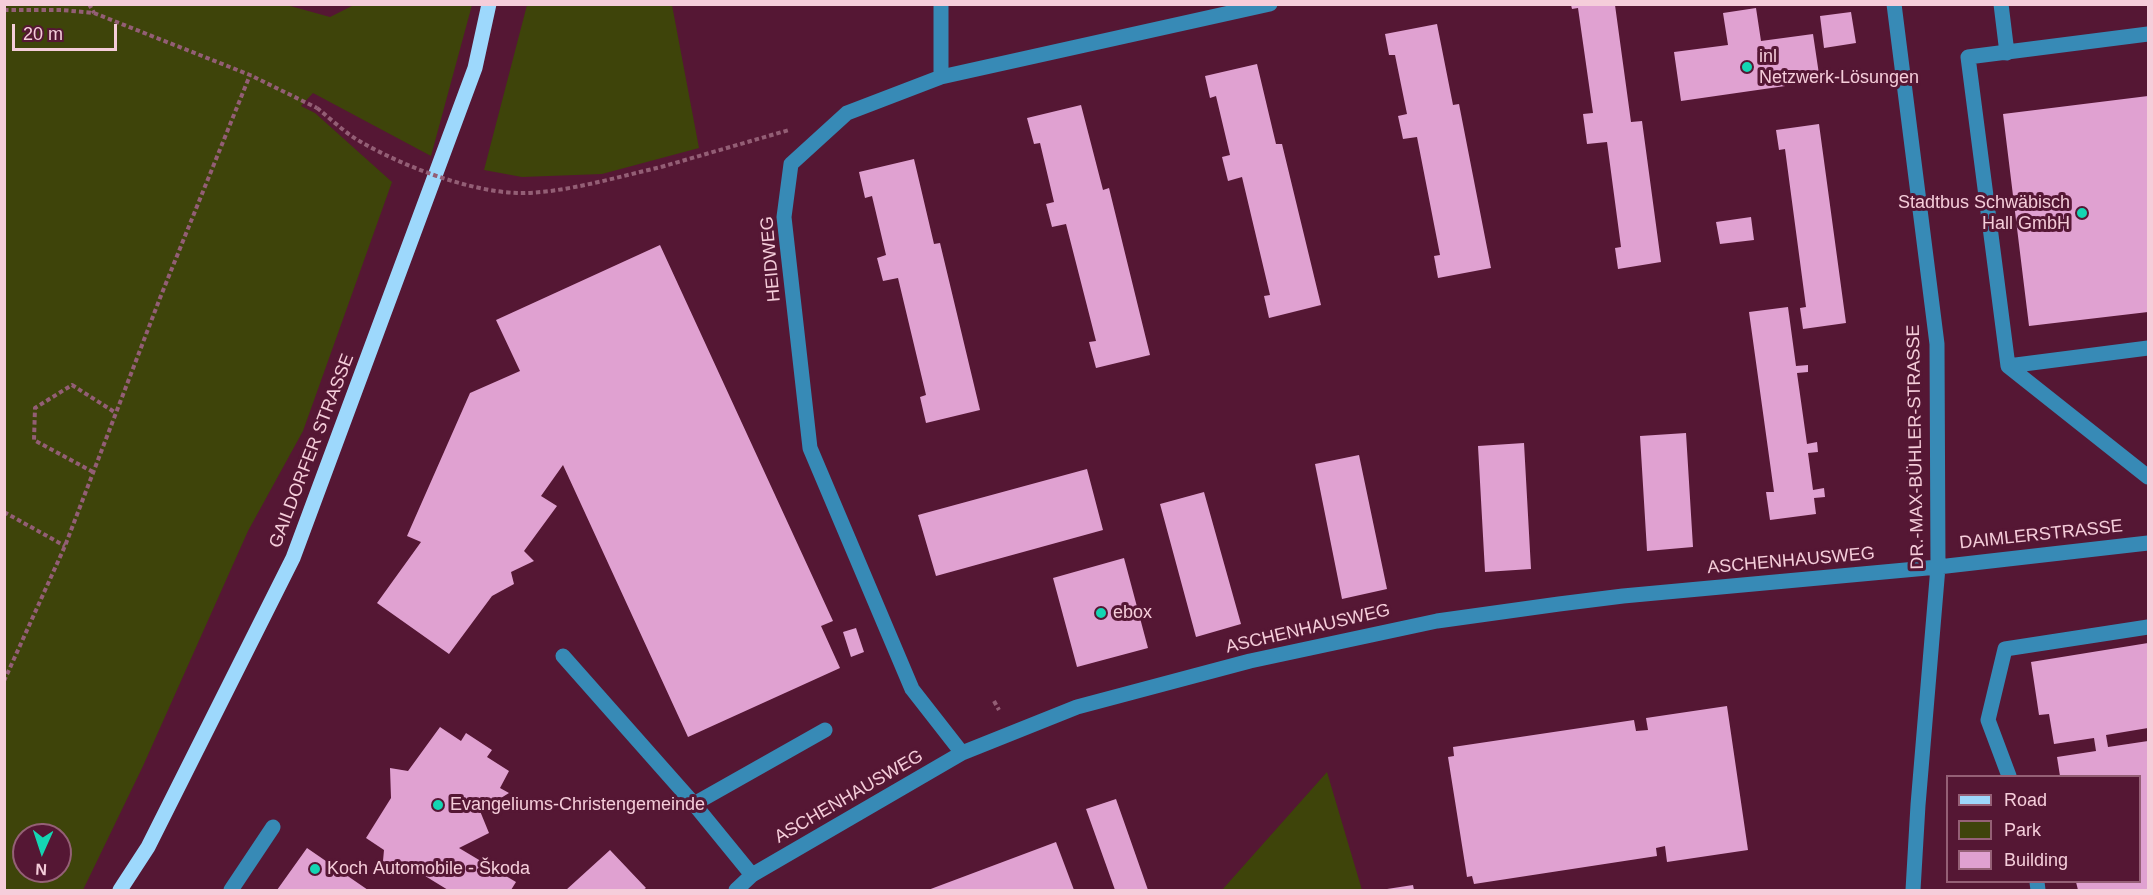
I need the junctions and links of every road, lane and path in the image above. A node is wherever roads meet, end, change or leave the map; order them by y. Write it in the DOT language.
graph roads {
  1 [pos="89,4"];
  2 [pos="489,4"];
  3 [pos="941,4"];
  4 [pos="1270,4"];
  5 [pos="1894,4"];
  6 [pos="2001,4"];
  7 [pos="4,10"];
  8 [pos="94,13"];
  9 [pos="2148,34"];
  10 [pos="2007,53"];
  11 [pos="250,75"];
  12 [pos="941,77"];
  13 [pos="793,129"];
  14 [pos="2148,348"];
  15 [pos="2008,366"];
  16 [pos="116,413"];
  17 [pos="93,472"];
  18 [pos="2148,477"];
  19 [pos="4,512"];
  20 [pos="2148,543"];
  21 [pos="65,546"];
  22 [pos="1938,567"];
  23 [pos="2148,627"];
  24 [pos="563,656"];
  25 [pos="4,681"];
  26 [pos="825,730"];
  27 [pos="962,753"];
  28 [pos="2008,775"];
  29 [pos="694,804"];
  30 [pos="273,827"];
  31 [pos="752,875"];
  32 [pos="120,891"];
  33 [pos="231,891"];
  34 [pos="736,891"];
  35 [pos="1913,891"];
  1 -- 8 [label="path"];
  2 -- 32 [label="main road, GAILDORFER STRASSE"];
  3 -- 12 [label="street"];
  4 -- 12 [label="street, HEIDWEG"];
  5 -- 22 [label="street, DR.-MAX-BÜHLER-STRASSE"];
  6 -- 10 [label="street"];
  7 -- 8 [label="path"];
  8 -- 11 [label="path"];
  9 -- 10 [label="street"];
  10 -- 15 [label="street"];
  11 -- 13 [label="path, bridge"];
  11 -- 16 [label="path"];
  12 -- 27 [label="street, HEIDWEG"];
  14 -- 15 [label="street"];
  15 -- 18 [label="street"];
  16 -- 17 [label="path"];
  16 -- 17 [label="path"];
  17 -- 21 [label="path"];
  19 -- 21 [label="path"];
  20 -- 22 [label="street, DAIMLERSTRASSE"];
  21 -- 25 [label="path"];
  22 -- 27 [label="street, ASCHENHAUSWEG"];
  22 -- 35 [label="street, DR.-MAX-BÜHLER-STRASSE"];
  23 -- 28 [label="street"];
  24 -- 29 [label="street"];
  26 -- 29 [label="street"];
  27 -- 31 [label="street, ASCHENHAUSWEG"];
  29 -- 31 [label="street"];
  30 -- 33 [label="street"];
  31 -- 34 [label="street, ASCHENHAUSWEG"];
}
